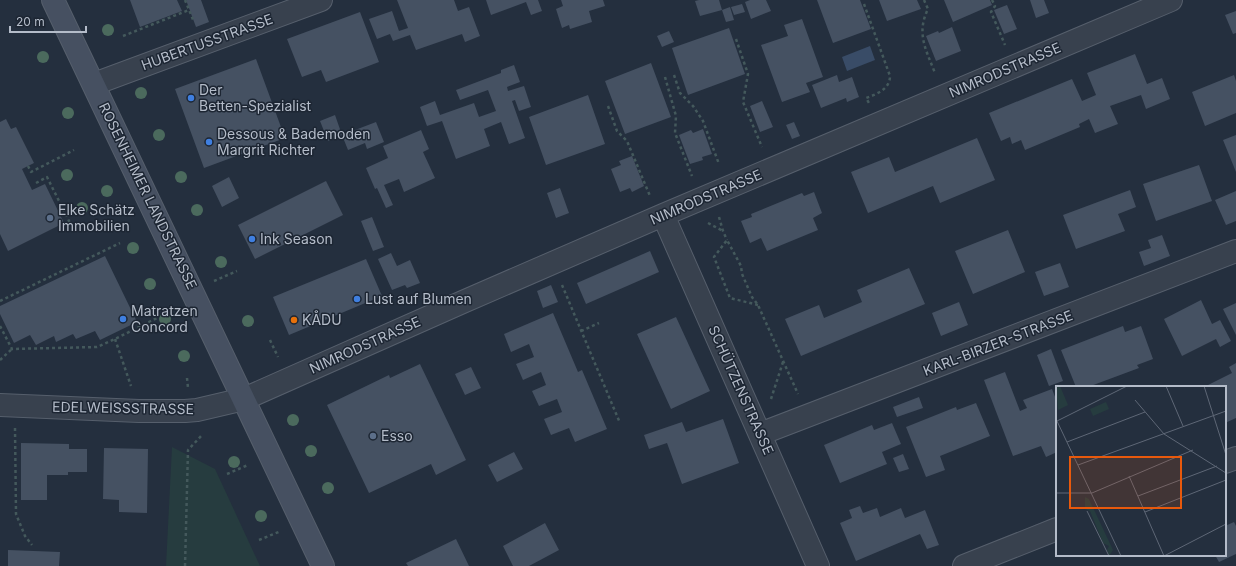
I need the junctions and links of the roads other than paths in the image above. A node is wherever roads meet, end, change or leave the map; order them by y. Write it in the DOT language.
graph roads {
  1 [pos="53,0"];
  2 [pos="321,0"];
  3 [pos="1171,0"];
  4 [pos="94,84"];
  5 [pos="663,215"];
  6 [pos="1236,251"];
  7 [pos="244,399"];
  8 [pos="7,406"];
  9 [pos="760,434"];
  10 [pos="1236,458"];
  11 [pos="1226,462"];
  12 [pos="1056,529"];
  13 [pos="323,566"];
  14 [pos="818,566"];
  15 [pos="964,566"];
  1 -- 4 [label="main road, ROSENHEIMER LANDSTRASSE"];
  2 -- 4 [label="street, HUBERTUSSTRASSE"];
  3 -- 5 [label="street, NIMRODSTRASSE"];
  4 -- 7 [label="main road, ROSENHEIMER LANDSTRASSE"];
  5 -- 7 [label="street, NIMRODSTRASSE"];
  5 -- 9 [label="street, SCHÜTZENSTRASSE"];
  6 -- 9 [label="street, KARL-BIRZER-STRASSE"];
  7 -- 8 [label="street, EDELWEISSSTRASSE"];
  7 -- 13 [label="main road, ROSENHEIMER LANDSTRASSE"];
  9 -- 14 [label="street, SCHÜTZENSTRASSE"];
  10 -- 11 [label="street"];
  12 -- 15 [label="street"];
}
